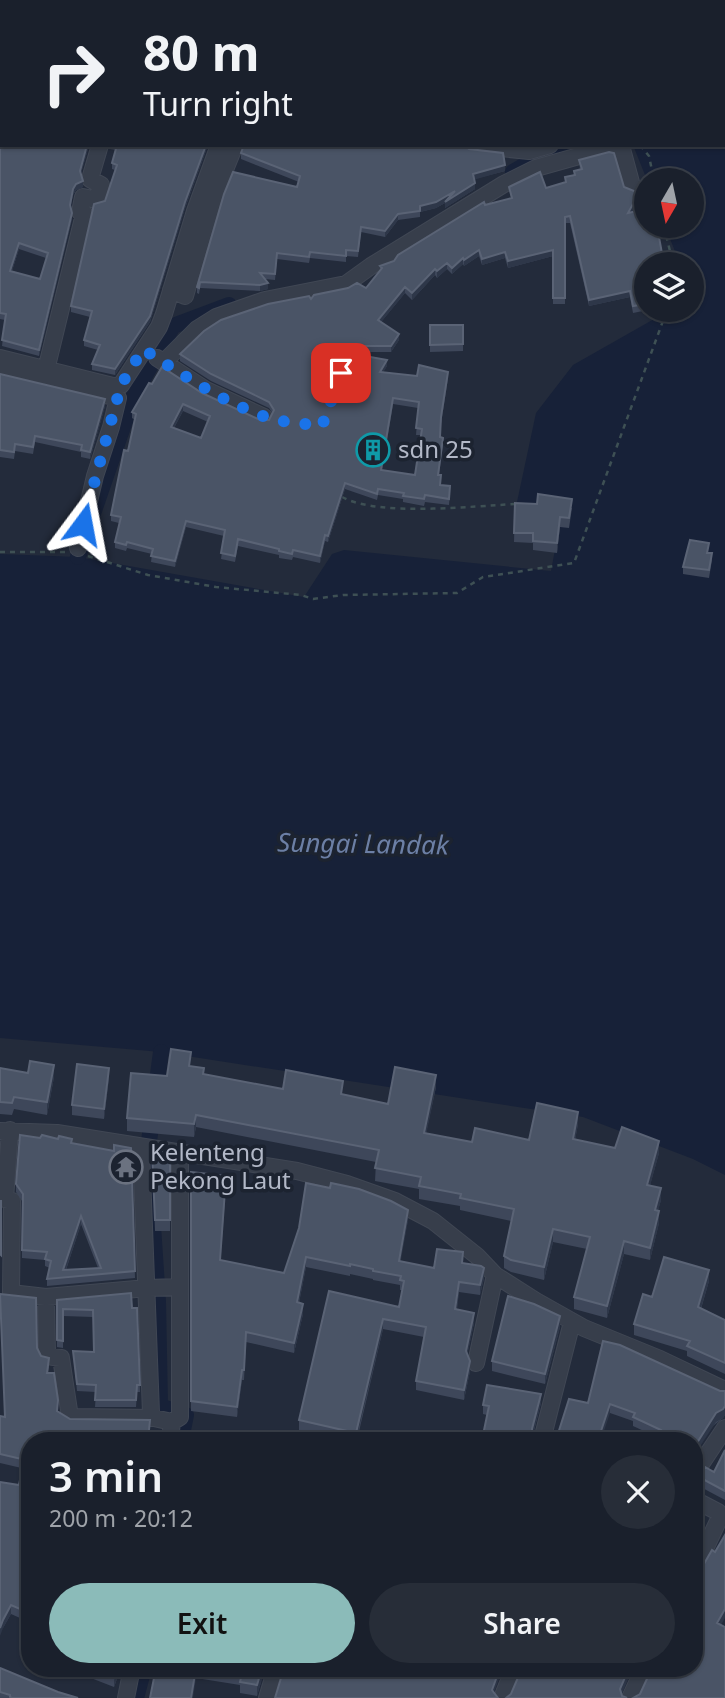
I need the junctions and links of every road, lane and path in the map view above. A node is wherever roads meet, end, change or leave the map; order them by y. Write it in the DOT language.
graph roads {
  1 [pos="99,147"];
  2 [pos="219,147"];
  3 [pos="235,147"];
  4 [pos="490,147"];
  5 [pos="543,147"];
  6 [pos="610,147"];
  7 [pos="617,147"];
  8 [pos="642,147"];
  9 [pos="652,168"];
  10 [pos="632,186"];
  11 [pos="208,195"];
  12 [pos="663,322"];
  13 [pos="143,349"];
  14 [pos="0,358"];
  15 [pos="164,362"];
  16 [pos="0,370"];
  17 [pos="46,370"];
  18 [pos="119,392"];
  19 [pos="264,417"];
  20 [pos="341,496"];
  21 [pos="516,504"];
  22 [pos="79,551"];
  23 [pos="0,552"];
  24 [pos="5,1131"];
  25 [pos="141,1147"];
  26 [pos="180,1153"];
  27 [pos="495,1276"];
  28 [pos="180,1287"];
  29 [pos="147,1288"];
  30 [pos="46,1297"];
  31 [pos="572,1322"];
  32 [pos="476,1363"];
  33 [pos="725,1390"];
  34 [pos="155,1418"];
  35 [pos="172,1422"];
  36 [pos="725,1428"];
  37 [pos="171,1432"];
  38 [pos="544,1432"];
  39 [pos="703,1461"];
  40 [pos="703,1505"];
  41 [pos="703,1553"];
  42 [pos="130,1677"];
  43 [pos="273,1677"];
  44 [pos="510,1677"];
  45 [pos="641,1677"];
  46 [pos="126,1698"];
  47 [pos="267,1698"];
  48 [pos="502,1698"];
  49 [pos="631,1698"];
  1 -- 17 [label="street"];
  2 -- 11 [label="street"];
  3 -- 11 [label="street"];
  4 -- 5 [label="street"];
  6 -- 15 [label="street"];
  7 -- 10 [label="street"];
  8 -- 9 [label="path"];
  11 -- 13 [label="street"];
  12 -- 22 [label="path"];
  13 -- 15 [label="street"];
  13 -- 18 [label="street"];
  14 -- 17 [label="street"];
  15 -- 19 [label="street"];
  16 -- 18 [label="street"];
  17 -- 18 [label="street"];
  18 -- 22 [label="street"];
  20 -- 21 [label="path"];
  22 -- 23 [label="path"];
  24 -- 25 [label="street"];
  24 -- 30 [label="street"];
  25 -- 26 [label="street"];
  25 -- 29 [label="street"];
  26 -- 27 [label="street"];
  26 -- 28 [label="street"];
  27 -- 31 [label="street"];
  27 -- 32 [label="street"];
  28 -- 29 [label="street"];
  28 -- 35 [label="street"];
  29 -- 30 [label="street"];
  29 -- 34 [label="street"];
  30 -- 34 [label="street"];
  31 -- 33 [label="street"];
  31 -- 38 [label="street"];
  34 -- 35 [label="street"];
  35 -- 37 [label="street"];
  36 -- 39 [label="street"];
  40 -- 41 [label="street"];
  42 -- 46 [label="street"];
  43 -- 47 [label="street"];
  44 -- 48 [label="street"];
  45 -- 49 [label="street"];
}
